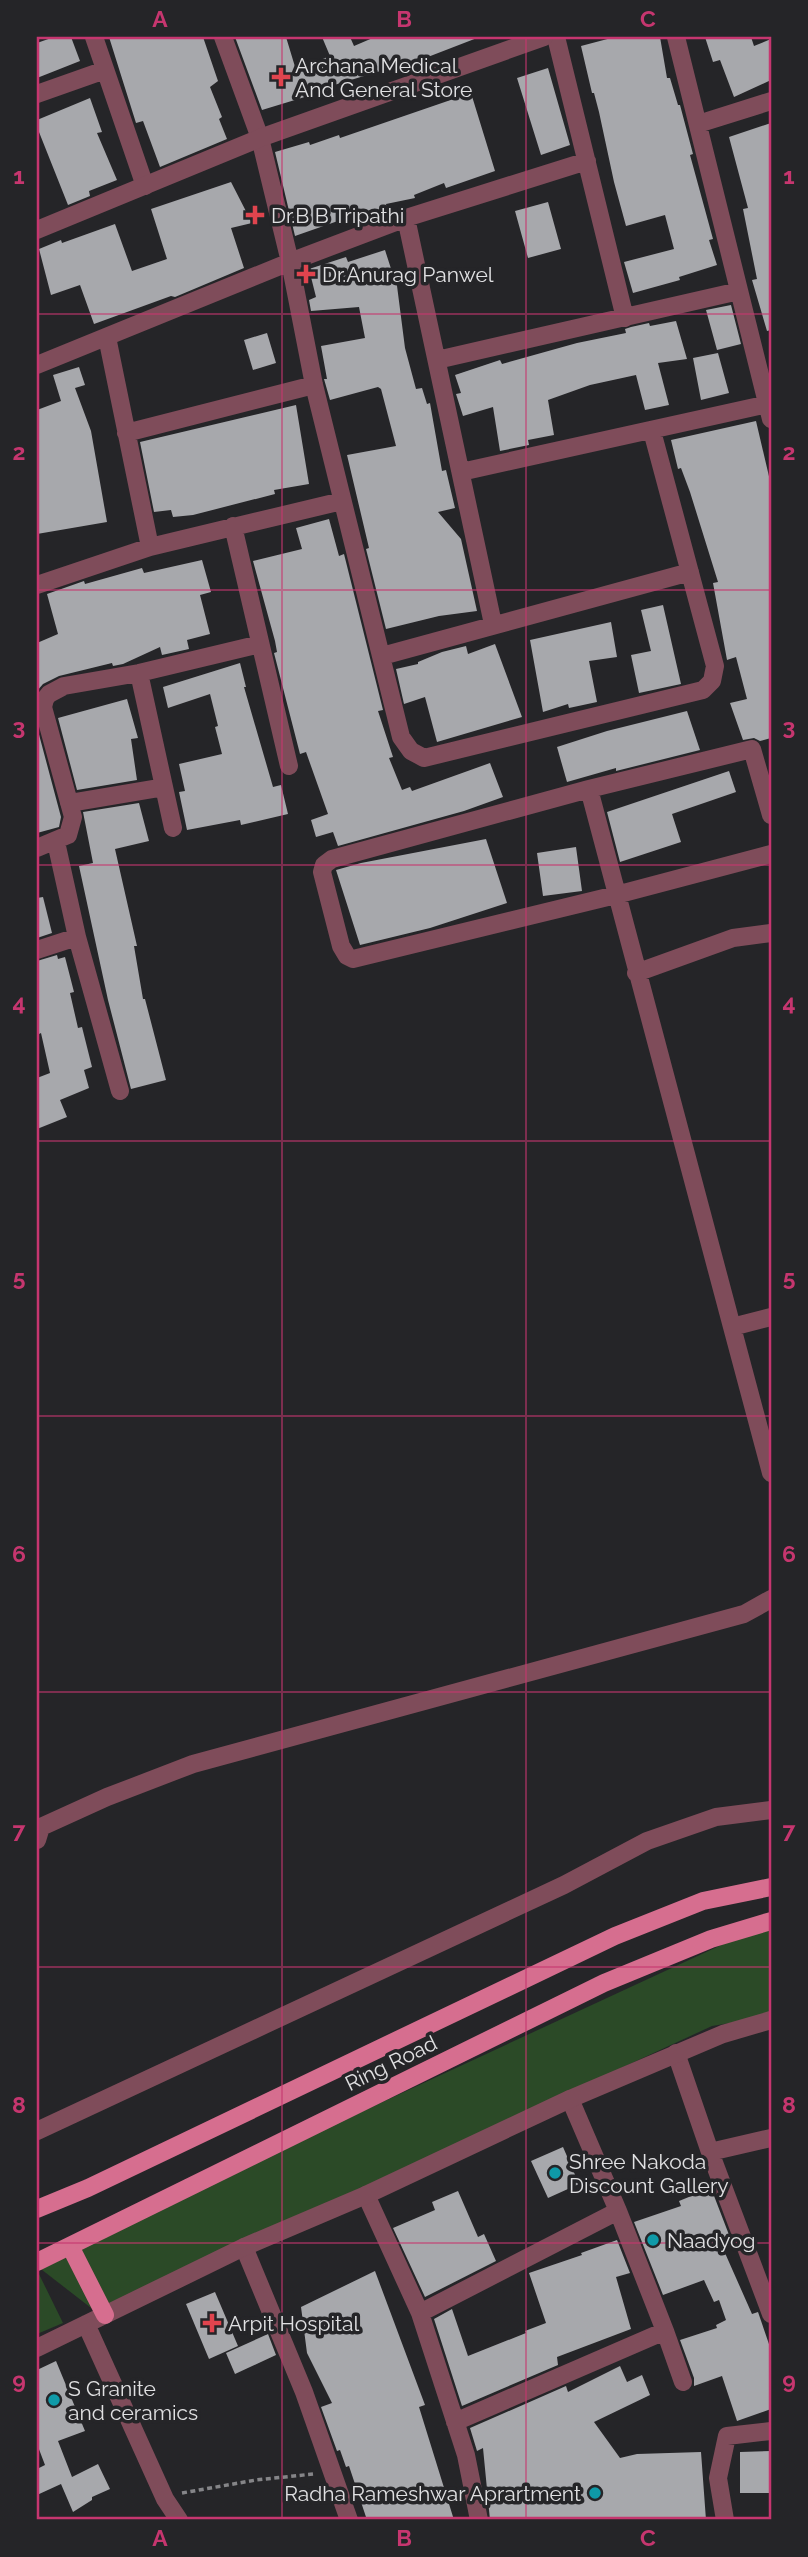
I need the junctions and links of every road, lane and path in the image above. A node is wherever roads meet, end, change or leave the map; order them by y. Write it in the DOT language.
graph roads {
  1 [pos="94,37"];
  2 [pos="223,37"];
  3 [pos="544,37"];
  4 [pos="556,37"];
  5 [pos="676,37"];
  6 [pos="105,70"];
  7 [pos="37,94"];
  8 [pos="771,101"];
  9 [pos="698,124"];
  10 [pos="260,138"];
  11 [pos="586,161"];
  12 [pos="145,186"];
  13 [pos="406,218"];
  14 [pos="37,230"];
  15 [pos="290,262"];
  16 [pos="739,290"];
  17 [pos="625,318"];
  18 [pos="107,337"];
  19 [pos="437,360"];
  20 [pos="37,365"];
  21 [pos="314,385"];
  22 [pos="769,411"];
  23 [pos="652,431"];
  24 [pos="126,433"];
  25 [pos="461,472"];
  26 [pos="342,501"];
  27 [pos="233,526"];
  28 [pos="149,547"];
  29 [pos="690,572"];
  30 [pos="37,585"];
  31 [pos="494,624"];
  32 [pos="260,644"];
  33 [pos="382,656"];
  34 [pos="139,673"];
  35 [pos="289,766"];
  36 [pos="164,787"];
  37 [pos="589,789"];
  38 [pos="69,803"];
  39 [pos="771,815"];
  40 [pos="173,828"];
  41 [pos="56,842"];
  42 [pos="37,848"];
  43 [pos="771,854"];
  44 [pos="616,895"];
  45 [pos="771,933"];
  46 [pos="77,937"];
  47 [pos="37,950"];
  48 [pos="636,973"];
  49 [pos="120,1091"];
  50 [pos="771,1317"];
  51 [pos="732,1327"];
  52 [pos="771,1474"];
  53 [pos="771,1600"];
  54 [pos="771,1810"];
  55 [pos="37,1840"];
  56 [pos="771,1887"];
  57 [pos="771,1920"];
  58 [pos="771,2020"];
  59 [pos="676,2053"];
  60 [pos="570,2099"];
  61 [pos="37,2131"];
  62 [pos="771,2138"];
  63 [pos="710,2152"];
  64 [pos="366,2194"];
  65 [pos="37,2209"];
  66 [pos="618,2211"];
  67 [pos="70,2246"];
  68 [pos="244,2247"];
  69 [pos="37,2262"];
  70 [pos="420,2313"];
  71 [pos="771,2314"];
  72 [pos="105,2315"];
  73 [pos="86,2324"];
  74 [pos="665,2331"];
  75 [pos="37,2348"];
  76 [pos="683,2382"];
  77 [pos="455,2422"];
  78 [pos="771,2431"];
  79 [pos="333,2473"];
  80 [pos="166,2499"];
  81 [pos="179,2520"];
  82 [pos="349,2520"];
  83 [pos="479,2520"];
  84 [pos="725,2520"];
  1 -- 6 [label="street"];
  2 -- 10 [label="street"];
  3 -- 10 [label="street"];
  4 -- 11 [label="street"];
  5 -- 9 [label="street"];
  6 -- 7 [label="street"];
  6 -- 12 [label="street"];
  8 -- 9 [label="street"];
  9 -- 16 [label="street"];
  10 -- 12 [label="street"];
  10 -- 15 [label="street"];
  11 -- 13 [label="street"];
  11 -- 17 [label="street"];
  12 -- 14 [label="street"];
  13 -- 15 [label="street"];
  13 -- 19 [label="street"];
  15 -- 18 [label="street"];
  15 -- 21 [label="street"];
  16 -- 17 [label="street"];
  16 -- 22 [label="street"];
  17 -- 19 [label="street"];
  18 -- 20 [label="street"];
  18 -- 24 [label="street"];
  19 -- 25 [label="street"];
  21 -- 24 [label="street"];
  21 -- 26 [label="street"];
  22 -- 23 [label="street"];
  23 -- 25 [label="street"];
  23 -- 29 [label="street"];
  24 -- 28 [label="street"];
  25 -- 31 [label="street"];
  26 -- 27 [label="street"];
  26 -- 33 [label="street"];
  27 -- 28 [label="street"];
  27 -- 32 [label="street"];
  28 -- 30 [label="street"];
  29 -- 31 [label="street"];
  29 -- 33 [label="street"];
  31 -- 33 [label="street"];
  32 -- 34 [label="street"];
  32 -- 35 [label="street"];
  34 -- 36 [label="street"];
  34 -- 38 [label="street"];
  36 -- 38 [label="street"];
  36 -- 40 [label="street"];
  37 -- 39 [label="street"];
  37 -- 44 [label="street"];
  37 -- 44 [label="street"];
  38 -- 41 [label="street"];
  41 -- 42 [label="street"];
  41 -- 46 [label="street"];
  43 -- 44 [label="street"];
  44 -- 48 [label="street"];
  45 -- 48 [label="street"];
  46 -- 47 [label="street"];
  46 -- 49 [label="street"];
  48 -- 51 [label="street"];
  50 -- 51 [label="street"];
  51 -- 52 [label="street"];
  53 -- 55 [label="street"];
  54 -- 61 [label="street"];
  56 -- 65 [label="main road, Ring Road"];
  57 -- 67 [label="main road, Ring Road"];
  58 -- 59 [label="street"];
  59 -- 60 [label="street"];
  59 -- 63 [label="street"];
  60 -- 64 [label="street"];
  60 -- 66 [label="street"];
  62 -- 63 [label="street"];
  63 -- 71 [label="street"];
  64 -- 68 [label="street"];
  64 -- 70 [label="street"];
  66 -- 70 [label="street"];
  66 -- 74 [label="street"];
  67 -- 69 [label="main road, Ring Road"];
  67 -- 72 [label="main road"];
  68 -- 72 [label="street"];
  68 -- 79 [label="street"];
  70 -- 77 [label="street"];
  72 -- 73 [label="street"];
  73 -- 75 [label="street"];
  73 -- 80 [label="street"];
  74 -- 76 [label="street"];
  74 -- 77 [label="street"];
  77 -- 83 [label="street"];
  78 -- 84 [label="street"];
  79 -- 80 [label="path"];
  79 -- 82 [label="street"];
  80 -- 81 [label="street"];
}
